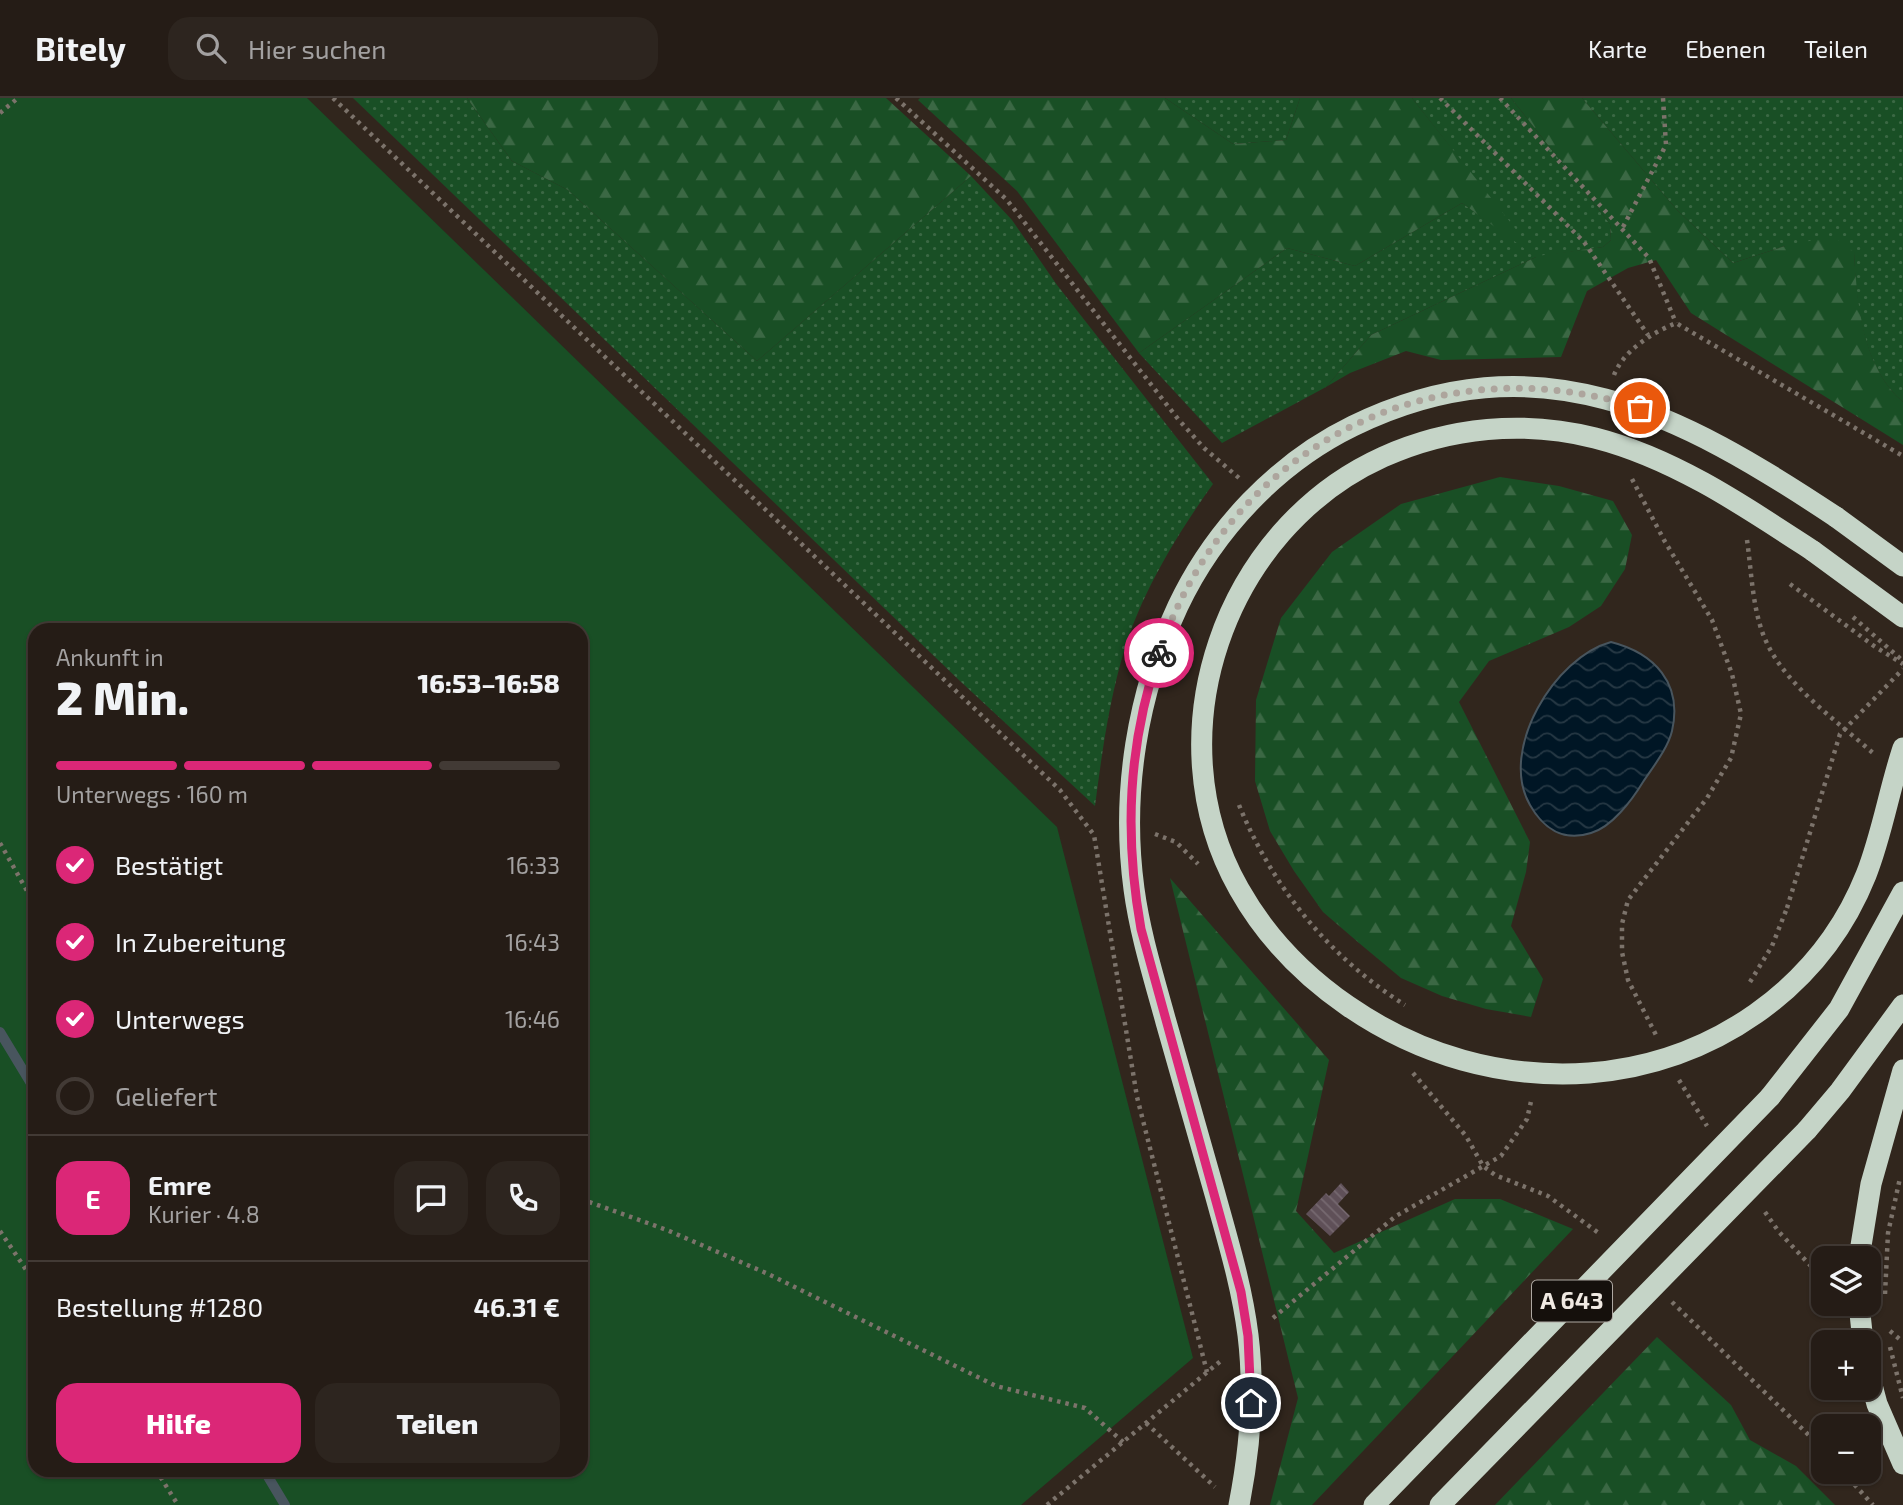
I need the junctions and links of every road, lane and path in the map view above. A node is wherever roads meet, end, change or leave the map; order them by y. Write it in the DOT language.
graph roads {
  1 [pos="18,98"];
  2 [pos="333,98"];
  3 [pos="896,98"];
  4 [pos="1440,98"];
  5 [pos="1500,98"];
  6 [pos="1663,98"];
  7 [pos="0,113"];
  8 [pos="1623,227"];
  9 [pos="1675,323"];
  10 [pos="1903,456"];
  11 [pos="1625,477"];
  12 [pos="1244,482"];
  13 [pos="1648,487"];
  14 [pos="1649,512"];
  15 [pos="1753,545"];
  16 [pos="1903,566"];
  17 [pos="1790,584"];
  18 [pos="1844,610"];
  19 [pos="1903,617"];
  20 [pos="1903,664"];
  21 [pos="1903,748"];
  22 [pos="1883,762"];
  23 [pos="0,843"];
  24 [pos="1254,853"];
  25 [pos="1903,892"];
  26 [pos="28,893"];
  27 [pos="1357,979"];
  28 [pos="1743,990"];
  29 [pos="1903,1005"];
  30 [pos="1409,1008"];
  31 [pos="1416,1013"];
  32 [pos="1649,1037"];
  33 [pos="1903,1070"];
  34 [pos="1676,1076"];
  35 [pos="1532,1091"];
  36 [pos="1711,1133"];
  37 [pos="1899,1178"];
  38 [pos="588,1202"];
  39 [pos="1764,1210"];
  40 [pos="0,1231"];
  41 [pos="1604,1237"];
  42 [pos="1861,1246"];
  43 [pos="1811,1266"];
  44 [pos="28,1273"];
  45 [pos="1662,1292"];
  46 [pos="1885,1300"];
  47 [pos="1887,1322"];
  48 [pos="1207,1372"];
  49 [pos="1903,1398"];
  50 [pos="1876,1400"];
  51 [pos="1146,1423"];
  52 [pos="1811,1437"];
  53 [pos="1123,1442"];
  54 [pos="1903,1464"];
  55 [pos="160,1477"];
  56 [pos="1854,1484"];
  57 [pos="1232,1500"];
  58 [pos="178,1505"];
  59 [pos="1374,1505"];
  60 [pos="1440,1505"];
  61 [pos="1873,1505"];
  1 -- 7 [label="path"];
  2 -- 48 [label="path"];
  3 -- 12 [label="path"];
  4 -- 9 [label="path"];
  5 -- 8 [label="path"];
  6 -- 8 [label="path"];
  8 -- 9 [label="path"];
  9 -- 10 [label="path"];
  11 -- 13 [label="path"];
  14 -- 32 [label="path"];
  15 -- 22 [label="path"];
  16 -- 57 [label="highway, bridge"];
  17 -- 20 [label="path"];
  18 -- 20 [label="path"];
  19 -- 21 [label="highway, bridge"];
  20 -- 28 [label="path, bridge"];
  23 -- 26 [label="path"];
  24 -- 31 [label="path"];
  25 -- 59 [label="highway, A 643, bridge"];
  27 -- 30 [label="path"];
  29 -- 60 [label="highway, A 643, bridge"];
  33 -- 42 [label="highway"];
  34 -- 36 [label="path"];
  35 -- 41 [label="path"];
  37 -- 46 [label="path, bridge"];
  38 -- 53 [label="path"];
  39 -- 43 [label="path"];
  40 -- 44 [label="path"];
  45 -- 52 [label="path"];
  47 -- 49 [label="path, bridge"];
  50 -- 54 [label="highway"];
  51 -- 57 [label="path"];
  55 -- 58 [label="path"];
  56 -- 61 [label="path"];
}
